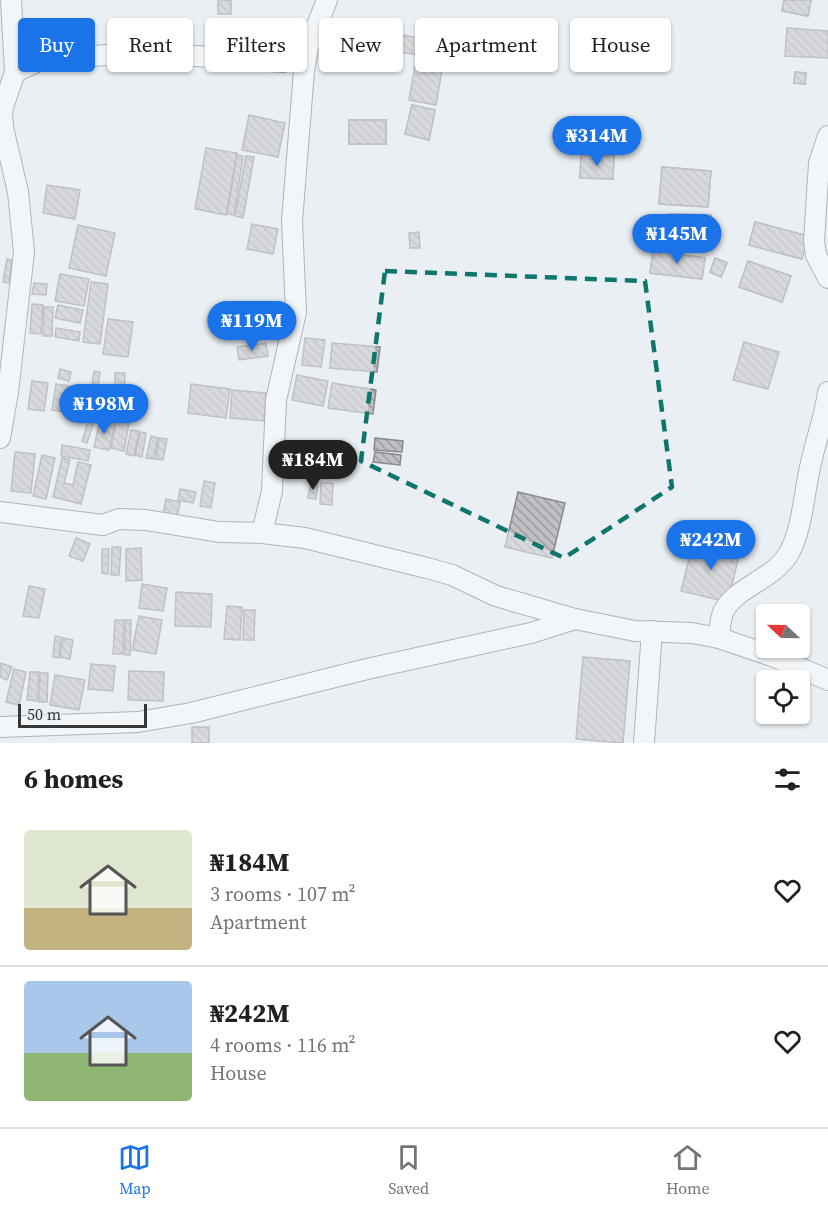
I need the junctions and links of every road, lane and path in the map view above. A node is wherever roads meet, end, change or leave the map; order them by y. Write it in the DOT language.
graph roads {
  1 [pos="11,0"];
  2 [pos="327,0"];
  3 [pos="6,25"];
  4 [pos="9,47"];
  5 [pos="307,51"];
  6 [pos="95,56"];
  7 [pos="205,57"];
  8 [pos="18,71"];
  9 [pos="15,72"];
  10 [pos="294,72"];
  11 [pos="304,72"];
  12 [pos="303,80"];
  13 [pos="828,136"];
  14 [pos="828,278"];
  15 [pos="828,392"];
  16 [pos="0,438"];
  17 [pos="0,512"];
  18 [pos="262,533"];
  19 [pos="574,619"];
  20 [pos="652,631"];
  21 [pos="719,638"];
  22 [pos="828,680"];
  23 [pos="0,727"];
  24 [pos="644,743"];
  1 -- 3 [label="street"];
  2 -- 5 [label="street"];
  3 -- 4 [label="street"];
  4 -- 9 [label="street"];
  6 -- 7 [label="street"];
  8 -- 9 [label="street"];
  9 -- 16 [label="street"];
  10 -- 12 [label="street"];
  11 -- 12 [label="street"];
  12 -- 18 [label="street"];
  13 -- 14 [label="street"];
  15 -- 21 [label="street"];
  17 -- 18 [label="street"];
  18 -- 19 [label="street"];
  19 -- 20 [label="street"];
  19 -- 23 [label="street"];
  20 -- 21 [label="street"];
  20 -- 24 [label="street"];
  21 -- 22 [label="street"];
}
